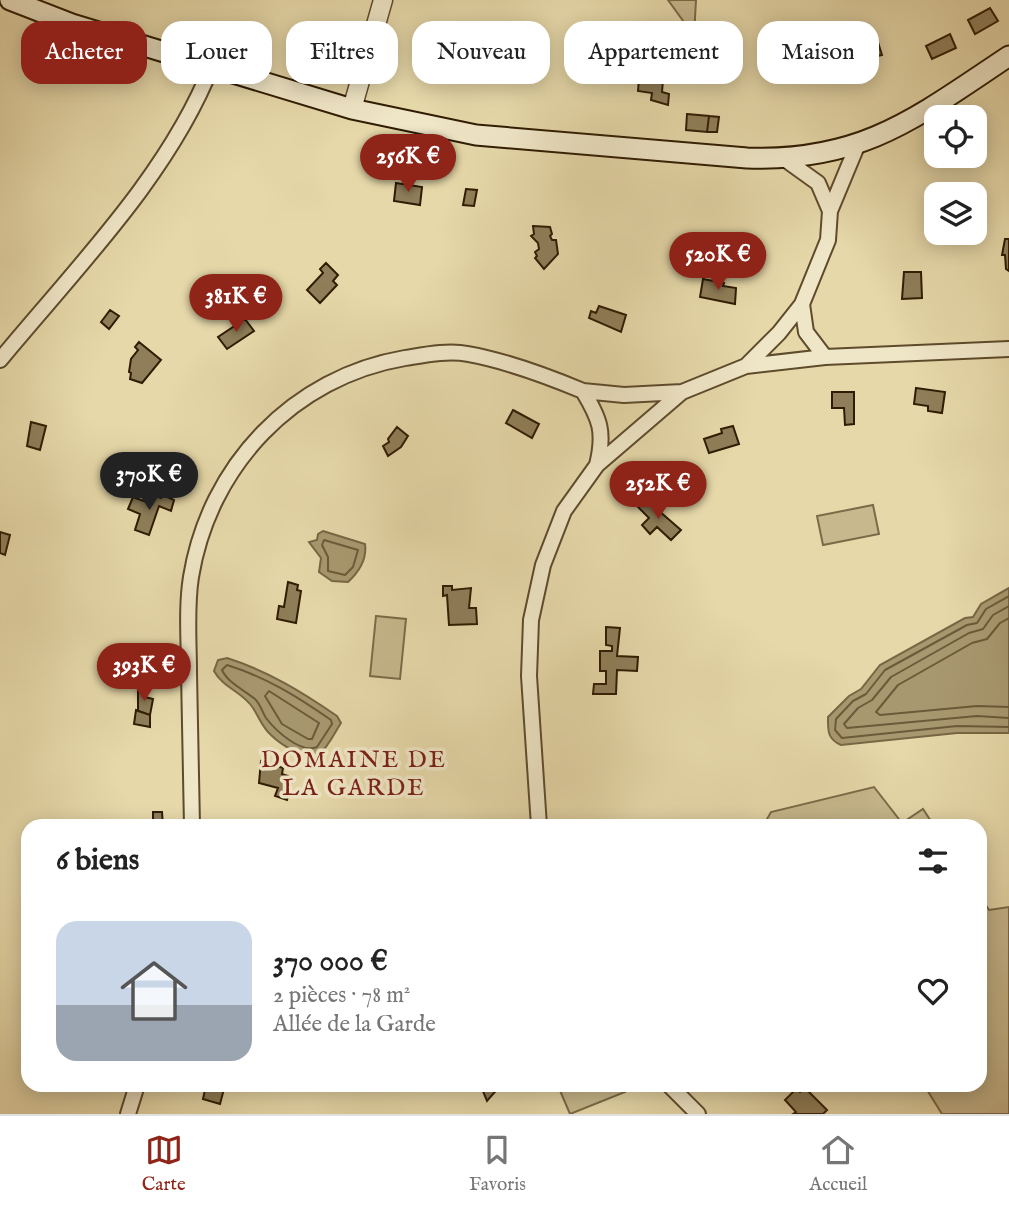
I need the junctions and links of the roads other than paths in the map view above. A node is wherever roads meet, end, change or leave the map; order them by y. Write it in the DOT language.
graph roads {
  1 [pos="383,0"];
  2 [pos="17,1"];
  3 [pos="161,50"];
  4 [pos="1009,56"];
  5 [pos="204,84"];
  6 [pos="272,84"];
  7 [pos="352,109"];
  8 [pos="857,146"];
  9 [pos="820,155"];
  10 [pos="786,160"];
  11 [pos="818,183"];
  12 [pos="830,211"];
  13 [pos="802,304"];
  14 [pos="1009,349"];
  15 [pos="825,357"];
  16 [pos="0,360"];
  17 [pos="746,366"];
  18 [pos="583,391"];
  19 [pos="682,392"];
  20 [pos="597,465"];
  21 [pos="192,819"];
  22 [pos="539,819"];
  23 [pos="135,1092"];
  24 [pos="676,1092"];
  25 [pos="128,1114"];
  26 [pos="698,1114"];
  1 -- 7 [label="street"];
  2 -- 3 [label="main road"];
  4 -- 8 [label="main road"];
  5 -- 16 [label="street"];
  6 -- 7 [label="main road"];
  7 -- 10 [label="main road"];
  8 -- 9 [label="main road"];
  8 -- 12 [label="street"];
  9 -- 10 [label="main road"];
  9 -- 11 [label="street"];
  10 -- 11 [label="street"];
  11 -- 12 [label="street"];
  12 -- 13 [label="street"];
  13 -- 15 [label="street"];
  13 -- 17 [label="street"];
  14 -- 15 [label="street"];
  15 -- 17 [label="street"];
  17 -- 19 [label="street"];
  18 -- 19 [label="street"];
  18 -- 20 [label="street"];
  18 -- 21 [label="street"];
  19 -- 20 [label="street"];
  20 -- 22 [label="street"];
  23 -- 25 [label="street"];
  24 -- 26 [label="street"];
}
